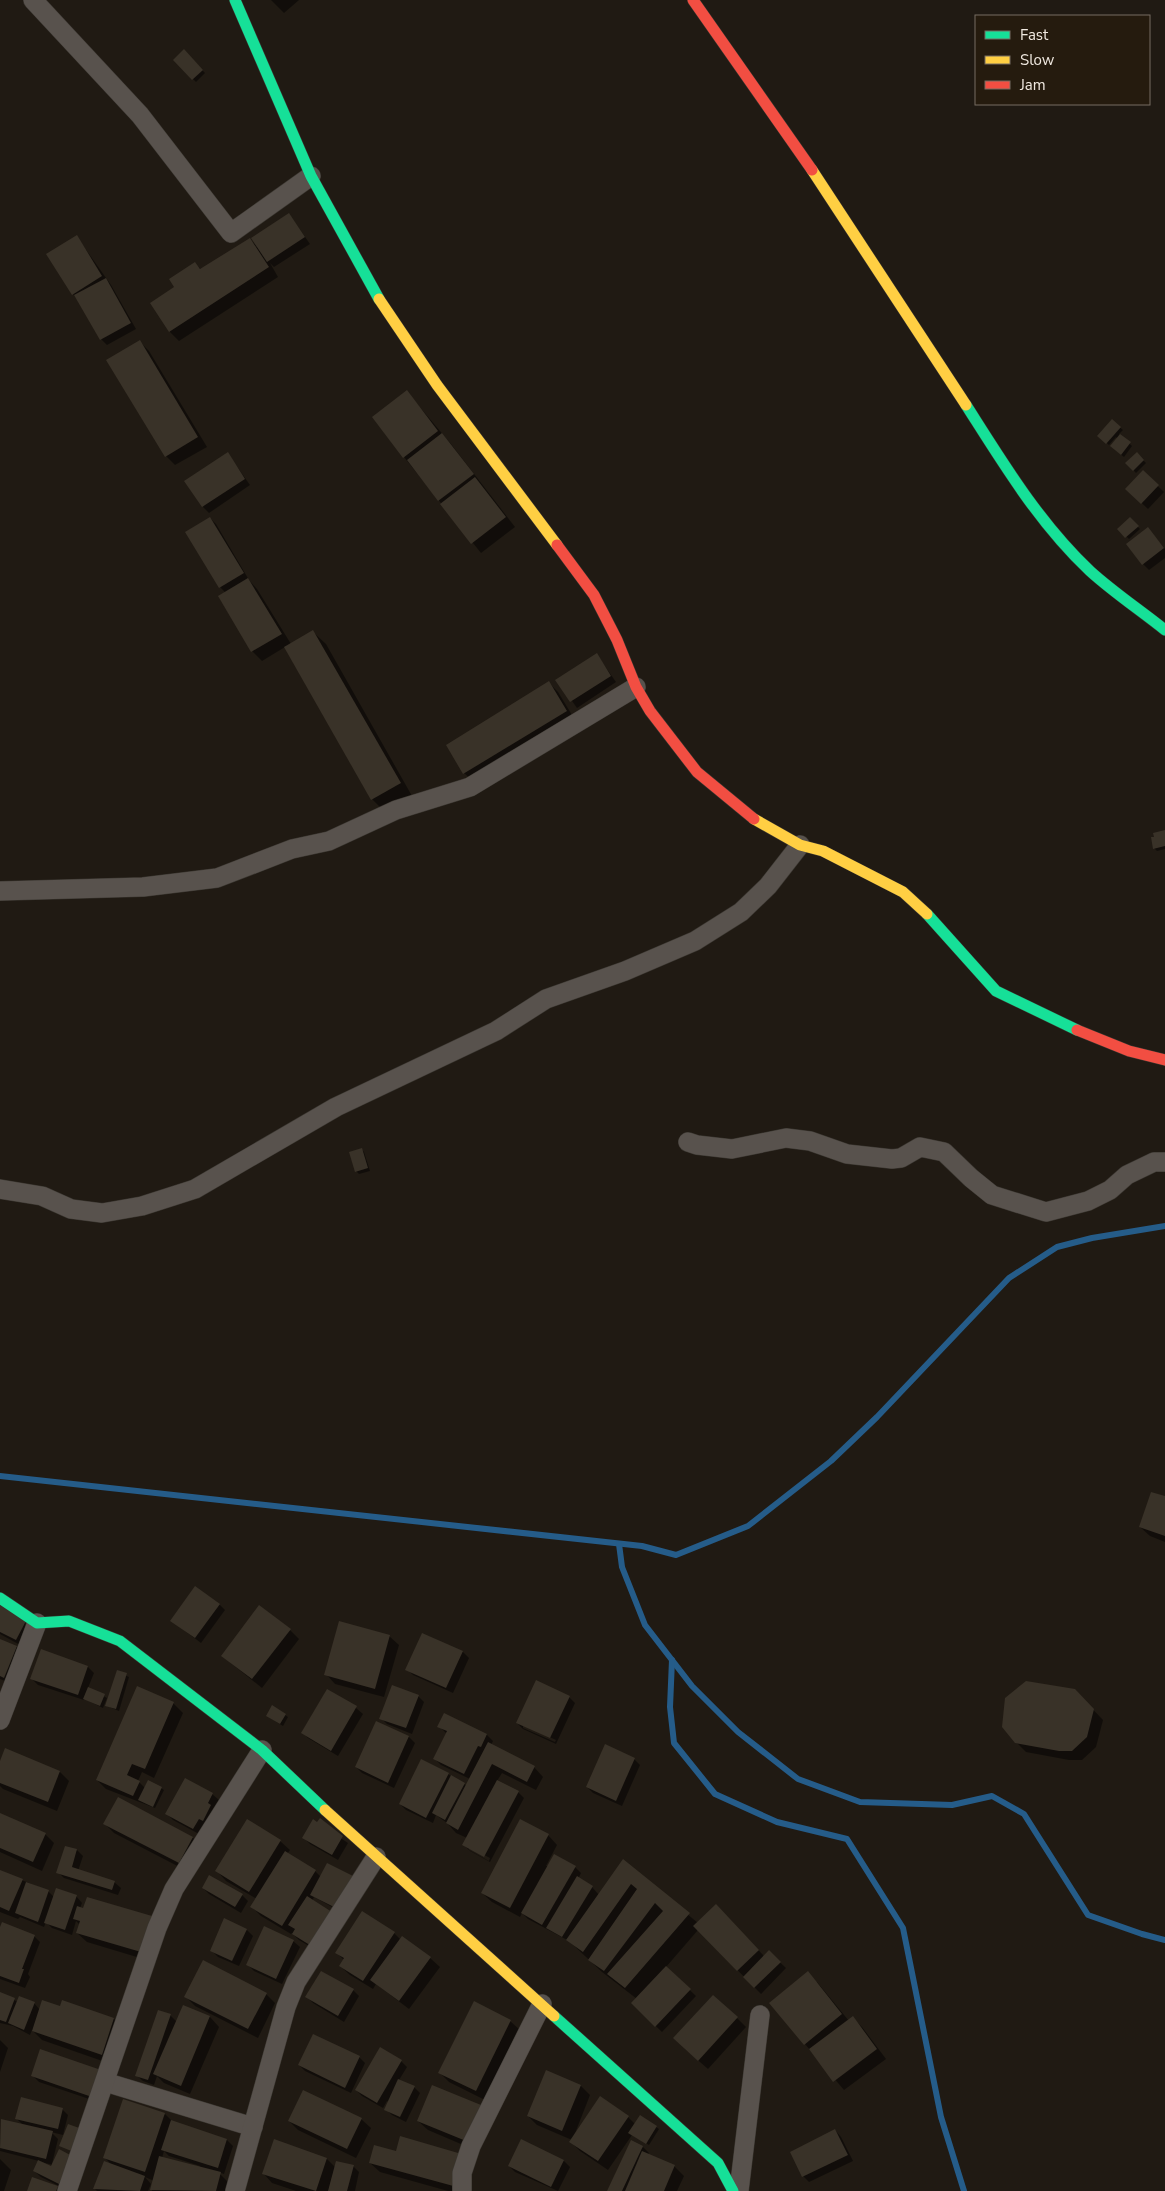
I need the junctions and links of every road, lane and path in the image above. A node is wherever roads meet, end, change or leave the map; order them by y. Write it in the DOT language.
graph roads {
  1 [pos="33,0"];
  2 [pos="235,0"];
  3 [pos="694,0"];
  4 [pos="311,176"];
  5 [pos="1165,630"];
  6 [pos="636,687"];
  7 [pos="800,845"];
  8 [pos="0,891"];
  9 [pos="1165,1060"];
  10 [pos="688,1142"];
  11 [pos="1165,1162"];
  12 [pos="0,1189"];
  13 [pos="0,1598"];
  14 [pos="37,1623"];
  15 [pos="0,1720"];
  16 [pos="262,1750"];
  17 [pos="376,1857"];
  18 [pos="542,2004"];
  19 [pos="760,2015"];
  20 [pos="105,2082"];
  21 [pos="253,2126"];
  22 [pos="67,2191"];
  23 [pos="235,2191"];
  24 [pos="462,2191"];
  25 [pos="733,2191"];
  26 [pos="739,2191"];
  1 -- 4 [label="street"];
  2 -- 4 [label="street"];
  3 -- 5 [label="street"];
  4 -- 6 [label="street"];
  6 -- 7 [label="street"];
  6 -- 8 [label="street"];
  7 -- 9 [label="street"];
  7 -- 12 [label="street"];
  10 -- 11 [label="street"];
  13 -- 14 [label="street"];
  14 -- 15 [label="street"];
  14 -- 16 [label="street"];
  16 -- 17 [label="street"];
  16 -- 20 [label="street"];
  17 -- 18 [label="street"];
  17 -- 21 [label="street"];
  18 -- 24 [label="street"];
  18 -- 25 [label="street"];
  19 -- 26 [label="street"];
  20 -- 21 [label="street"];
  20 -- 22 [label="street"];
  21 -- 23 [label="street"];
}
